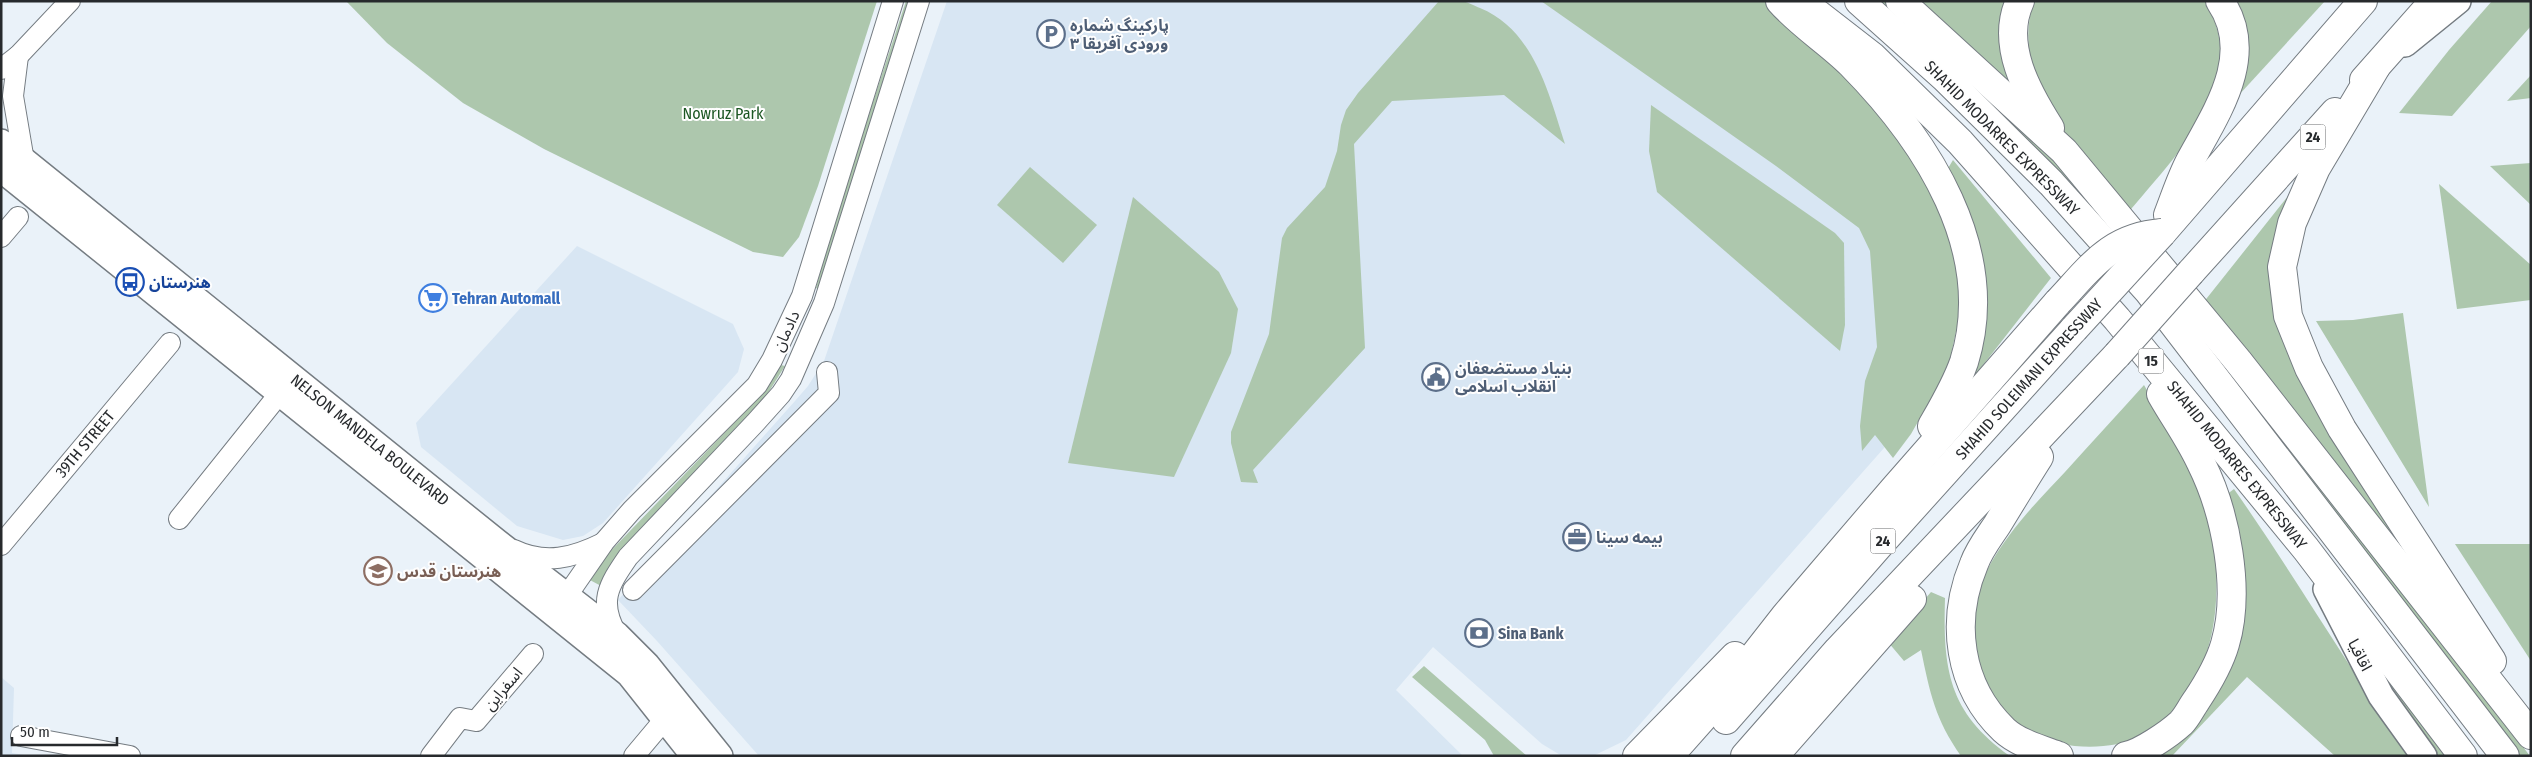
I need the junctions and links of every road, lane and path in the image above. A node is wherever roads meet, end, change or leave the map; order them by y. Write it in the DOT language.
graph roads {
  1 [pos="70,1"];
  2 [pos="893,1"];
  3 [pos="919,1"];
  4 [pos="1780,1"];
  5 [pos="1801,1"];
  6 [pos="1859,1"];
  7 [pos="1900,1"];
  8 [pos="2020,1"];
  9 [pos="2220,1"];
  10 [pos="2363,1"];
  11 [pos="2434,1"];
  12 [pos="2458,1"];
  13 [pos="18,56"];
  14 [pos="2376,67"];
  15 [pos="1,69"];
  16 [pos="1,142"];
  17 [pos="2064,151"];
  18 [pos="24,161"];
  19 [pos="1,169"];
  20 [pos="18,217"];
  21 [pos="2162,232"];
  22 [pos="1,237"];
  23 [pos="2117,319"];
  24 [pos="789,323"];
  25 [pos="810,335"];
  26 [pos="170,343"];
  27 [pos="2117,355"];
  28 [pos="827,372"];
  29 [pos="280,393"];
  30 [pos="2039,456"];
  31 [pos="1893,490"];
  32 [pos="180,519"];
  33 [pos="497,542"];
  34 [pos="604,542"];
  35 [pos="1,545"];
  36 [pos="2306,549"];
  37 [pos="634,590"];
  38 [pos="566,597"];
  39 [pos="1785,616"];
  40 [pos="617,635"];
  41 [pos="533,654"];
  42 [pos="630,674"];
  43 [pos="665,719"];
  44 [pos="2531,721"];
  45 [pos="2531,735"];
  46 [pos="21,736"];
  47 [pos="92,751"];
  48 [pos="130,756"];
  49 [pos="431,756"];
  50 [pos="634,756"];
  51 [pos="694,756"];
  52 [pos="720,756"];
  53 [pos="1637,756"];
  54 [pos="1669,756"];
  55 [pos="1694,756"];
  56 [pos="1745,756"];
  57 [pos="1774,756"];
  58 [pos="2058,756"];
  59 [pos="2126,756"];
  60 [pos="2424,756"];
  61 [pos="2463,756"];
  62 [pos="2506,756"];
  1 -- 13 [label="street"];
  2 -- 24 [label="street, دادمان"];
  3 -- 25 [label="street, دادمان"];
  4 -- 31 [label="highway"];
  5 -- 23 [label="highway, SHAHID MODARRES EXPRESSWAY / 15"];
  6 -- 62 [label="highway, SHAHID MODARRES EXPRESSWAY / 15"];
  7 -- 17 [label="highway"];
  8 -- 17 [label="highway"];
  9 -- 21 [label="highway"];
  10 -- 21 [label="highway, SHAHID SOLEIMANI EXPRESSWAY / 24"];
  11 -- 14 [label="highway, 24"];
  12 -- 14 [label="main road"];
  13 -- 15 [label="street"];
  13 -- 18 [label="street"];
  14 -- 27 [label="highway, 24, bridge"];
  14 -- 44 [label="highway"];
  16 -- 18 [label="main road, NELSON MANDELA BOULEVARD"];
  17 -- 45 [label="highway"];
  18 -- 33 [label="main road, NELSON MANDELA BOULEVARD"];
  19 -- 29 [label="main road, NELSON MANDELA BOULEVARD"];
  20 -- 22 [label="street"];
  21 -- 31 [label="highway, bridge"];
  21 -- 55 [label="highway, SHAHID SOLEIMANI EXPRESSWAY / 24, bridge"];
  23 -- 36 [label="highway, SHAHID MODARRES EXPRESSWAY / 15"];
  23 -- 59 [label="highway"];
  24 -- 25 [label="street"];
  24 -- 34 [label="street, دادمان"];
  25 -- 40 [label="street, دادمان"];
  26 -- 35 [label="street, 39TH STREET"];
  27 -- 30 [label="highway"];
  27 -- 56 [label="highway, 24"];
  28 -- 37 [label="street"];
  29 -- 32 [label="street"];
  29 -- 42 [label="main road, NELSON MANDELA BOULEVARD"];
  30 -- 57 [label="highway"];
  30 -- 58 [label="highway"];
  31 -- 39 [label="highway"];
  33 -- 34 [label="street"];
  33 -- 38 [label="main road, NELSON MANDELA BOULEVARD"];
  34 -- 38 [label="street, دادمان"];
  36 -- 60 [label="main road, اقاقیا"];
  36 -- 61 [label="highway, SHAHID MODARRES EXPRESSWAY / 15"];
  38 -- 40 [label="main road, NELSON MANDELA BOULEVARD"];
  38 -- 42 [label="main road"];
  39 -- 53 [label="highway"];
  39 -- 54 [label="highway"];
  40 -- 52 [label="main road, NELSON MANDELA BOULEVARD"];
  41 -- 49 [label="street, اسفراین"];
  42 -- 43 [label="main road, NELSON MANDELA BOULEVARD"];
  43 -- 50 [label="street"];
  43 -- 51 [label="main road, NELSON MANDELA BOULEVARD"];
  46 -- 47 [label="street"];
  47 -- 48 [label="street"];
}
